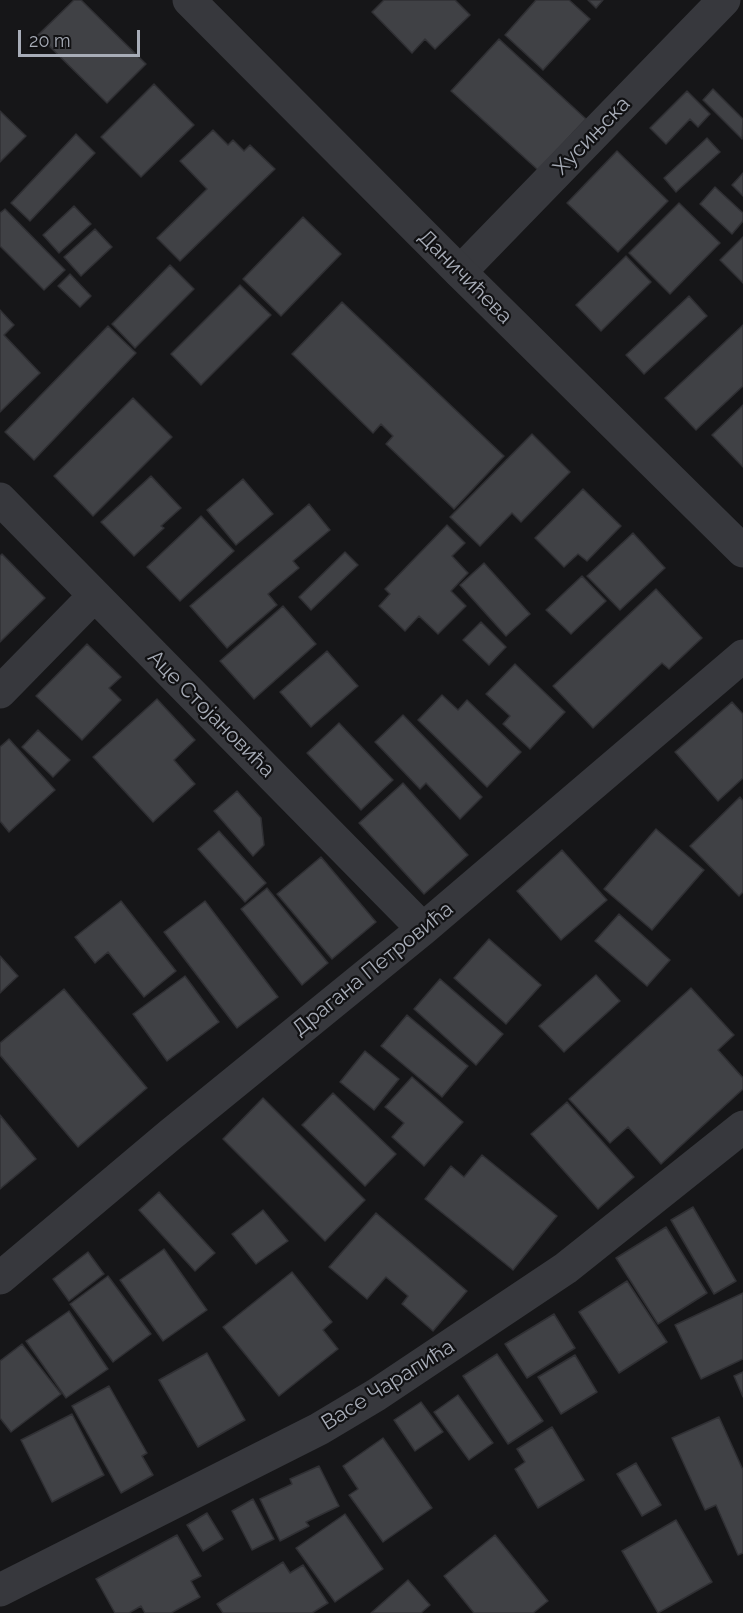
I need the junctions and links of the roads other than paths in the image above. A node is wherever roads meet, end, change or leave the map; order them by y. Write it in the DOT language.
graph roads {
  1 [pos="189,0"];
  2 [pos="724,0"];
  3 [pos="460,272"];
  4 [pos="0,499"];
  5 [pos="743,551"];
  6 [pos="94,596"];
  7 [pos="743,657"];
  8 [pos="0,692"];
  9 [pos="423,929"];
  10 [pos="743,1127"];
  11 [pos="0,1278"];
  12 [pos="0,1590"];
  1 -- 3 [label="street, Даничићева"];
  2 -- 3 [label="street, Хусињска"];
  3 -- 5 [label="street, Даничићева"];
  4 -- 6 [label="street, Аце Стојановића"];
  6 -- 8 [label="street"];
  6 -- 9 [label="street, Аце Стојановића"];
  7 -- 9 [label="street, Драгана Петровића"];
  9 -- 11 [label="street, Драгана Петровића"];
  10 -- 12 [label="street, Васе Чарапића"];
}
